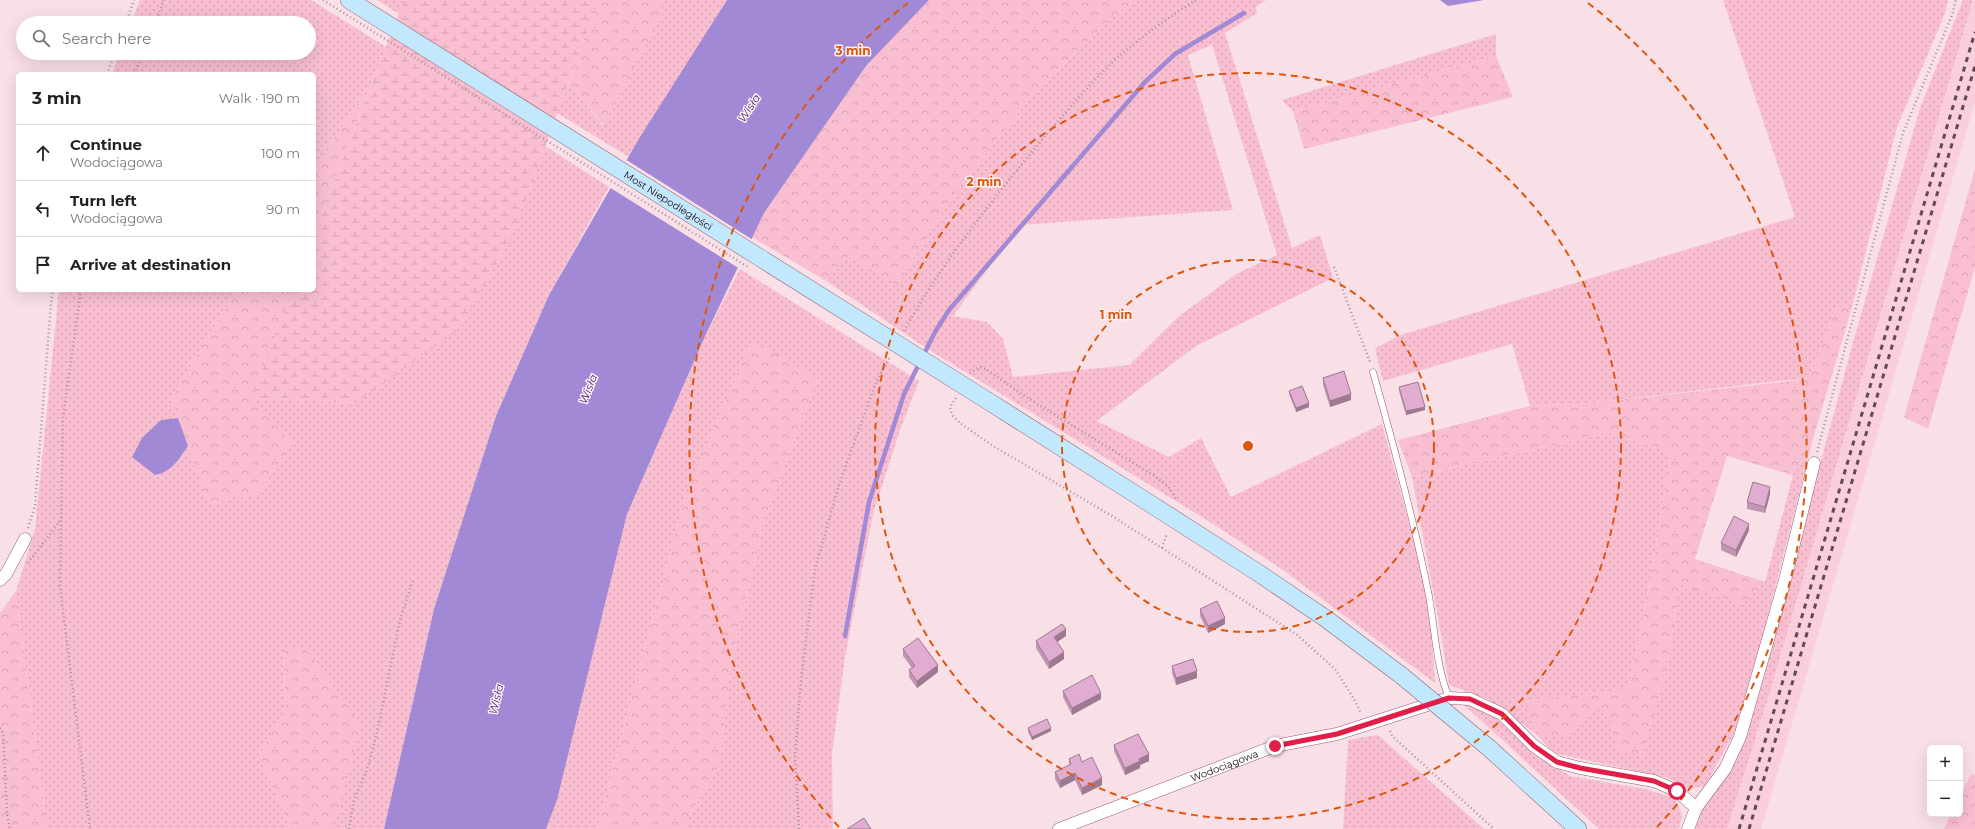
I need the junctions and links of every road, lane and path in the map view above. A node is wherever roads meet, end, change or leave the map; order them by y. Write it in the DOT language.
graph roads {
  1 [pos="134,0"];
  2 [pos="164,0"];
  3 [pos="323,0"];
  4 [pos="349,0"];
  5 [pos="1956,0"];
  6 [pos="128,16"];
  7 [pos="158,16"];
  8 [pos="113,60"];
  9 [pos="140,60"];
  10 [pos="109,72"];
  11 [pos="136,72"];
  12 [pos="1334,268"];
  13 [pos="752,270"];
  14 [pos="53,292"];
  15 [pos="82,292"];
  16 [pos="886,354"];
  17 [pos="893,358"];
  18 [pos="1374,372"];
  19 [pos="951,394"];
  20 [pos="963,402"];
  21 [pos="1814,463"];
  22 [pos="25,539"];
  23 [pos="0,580"];
  24 [pos="413,580"];
  25 [pos="1449,698"];
  26 [pos="1384,719"];
  27 [pos="0,728"];
  28 [pos="1696,808"];
  29 [pos="10,829"];
  30 [pos="90,829"];
  31 [pos="349,829"];
  32 [pos="1059,829"];
  33 [pos="1494,829"];
  34 [pos="1578,829"];
  35 [pos="1688,829"];
  1 -- 6 [label="path"];
  2 -- 7 [label="path"];
  3 -- 13 [label="path, bridge"];
  4 -- 34 [label="main road, Most Niepodległości, bridge"];
  5 -- 21 [label="path"];
  8 -- 10 [label="path"];
  9 -- 11 [label="path"];
  12 -- 18 [label="path"];
  14 -- 22 [label="path"];
  15 -- 30 [label="path"];
  16 -- 17 [label="path"];
  18 -- 25 [label="lane"];
  19 -- 20 [label="path"];
  21 -- 28 [label="street"];
  22 -- 23 [label="street"];
  24 -- 31 [label="path"];
  25 -- 26 [label="street, Wodociągowa"];
  25 -- 28 [label="street, Wodociągowa"];
  26 -- 32 [label="street, Wodociągowa"];
  26 -- 33 [label="path"];
  27 -- 29 [label="path"];
  28 -- 35 [label="street"];
}
